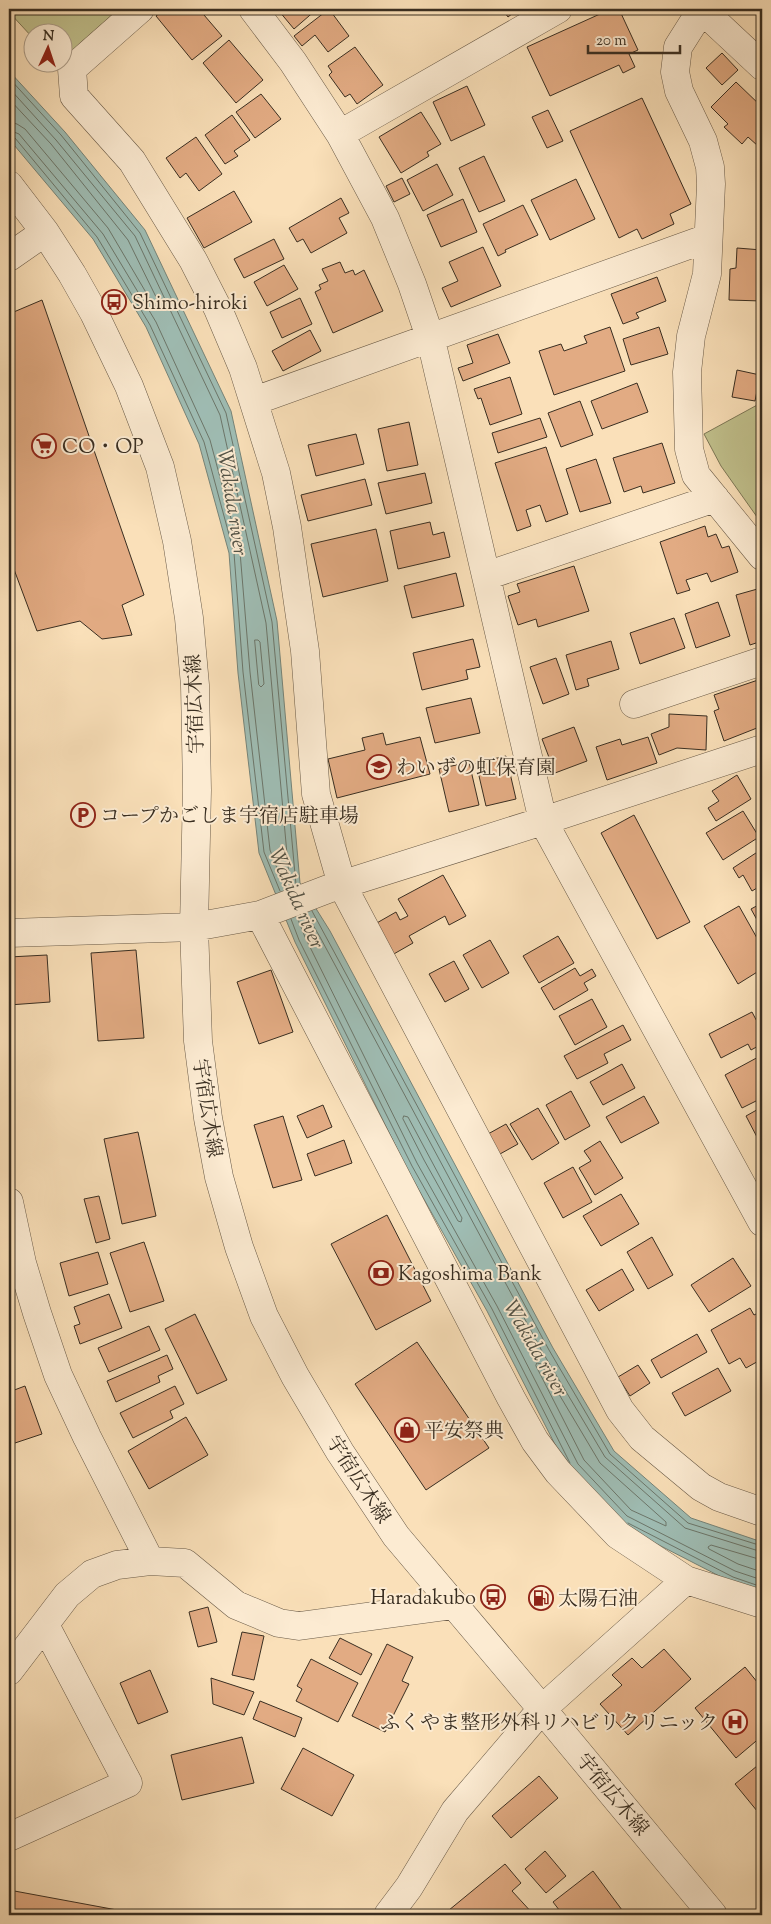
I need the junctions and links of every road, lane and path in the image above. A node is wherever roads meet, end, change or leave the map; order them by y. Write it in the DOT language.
graph roads {
  1 [pos="140,9"];
  2 [pos="253,9"];
  3 [pos="558,9"];
  4 [pos="702,9"];
  5 [pos="762,66"];
  6 [pos="340,134"];
  7 [pos="9,185"];
  8 [pos="46,232"];
  9 [pos="708,238"];
  10 [pos="9,257"];
  11 [pos="430,338"];
  12 [pos="254,401"];
  13 [pos="716,498"];
  14 [pos="762,556"];
  15 [pos="486,576"];
  16 [pos="762,661"];
  17 [pos="634,704"];
  18 [pos="762,749"];
  19 [pos="543,821"];
  20 [pos="335,887"];
  21 [pos="266,912"];
  22 [pos="194,927"];
  23 [pos="9,933"];
  24 [pos="9,1202"];
  25 [pos="762,1222"];
  26 [pos="762,1512"];
  27 [pos="150,1562"];
  28 [pos="686,1580"];
  29 [pos="762,1604"];
  30 [pos="454,1605"];
  31 [pos="45,1625"];
  32 [pos="12,1660"];
  33 [pos="542,1709"];
  34 [pos="9,1838"];
  35 [pos="388,1915"];
  36 [pos="713,1915"];
  1 -- 12 [label="street"];
  2 -- 6 [label="street"];
  3 -- 6 [label="street"];
  4 -- 5 [label="street"];
  4 -- 9 [label="street"];
  6 -- 11 [label="street"];
  7 -- 8 [label="street, 宇宿広木線"];
  8 -- 10 [label="street"];
  8 -- 22 [label="street, 宇宿広木線"];
  9 -- 11 [label="street"];
  9 -- 13 [label="street"];
  11 -- 12 [label="street"];
  11 -- 15 [label="street"];
  12 -- 20 [label="street"];
  13 -- 14 [label="street"];
  13 -- 15 [label="street"];
  15 -- 19 [label="street"];
  16 -- 17 [label="street"];
  18 -- 19 [label="street"];
  19 -- 20 [label="street"];
  19 -- 25 [label="street"];
  20 -- 21 [label="street"];
  20 -- 26 [label="street"];
  21 -- 22 [label="street"];
  21 -- 28 [label="street"];
  22 -- 23 [label="street"];
  22 -- 30 [label="street, 宇宿広木線"];
  24 -- 27 [label="street"];
  27 -- 30 [label="street"];
  27 -- 31 [label="street"];
  28 -- 29 [label="street"];
  28 -- 33 [label="street"];
  30 -- 33 [label="street, 宇宿広木線"];
  31 -- 32 [label="street"];
  31 -- 34 [label="street"];
  33 -- 35 [label="street"];
  33 -- 36 [label="street, 宇宿広木線"];
}
